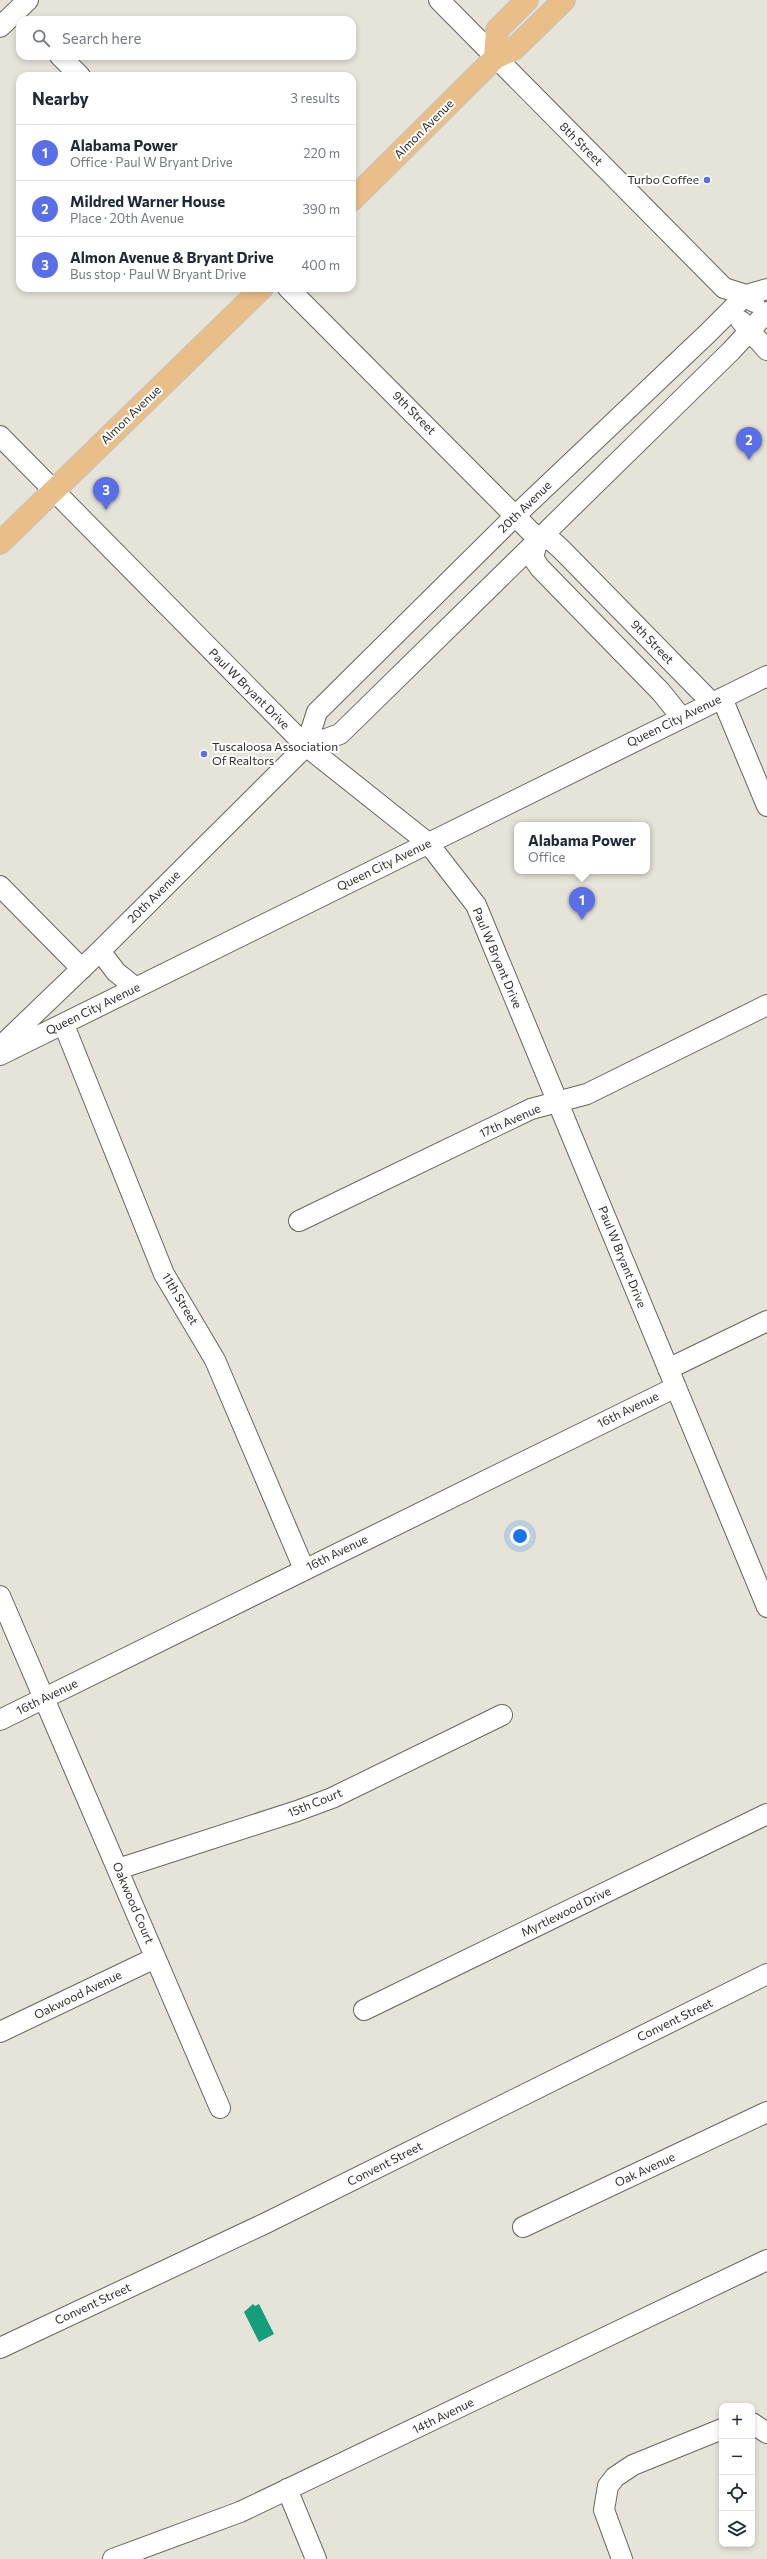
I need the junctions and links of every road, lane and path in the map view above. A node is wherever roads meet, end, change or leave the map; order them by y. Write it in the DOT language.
graph roads {
  1 [pos="439,0"];
  2 [pos="527,0"];
  3 [pos="564,0"];
  4 [pos="19,8"];
  5 [pos="0,27"];
  6 [pos="495,58"];
  7 [pos="64,60"];
  8 [pos="76,72"];
  9 [pos="356,196"];
  10 [pos="724,288"];
  11 [pos="767,289"];
  12 [pos="258,292"];
  13 [pos="292,292"];
  14 [pos="746,295"];
  15 [pos="729,310"];
  16 [pos="767,314"];
  17 [pos="750,330"];
  18 [pos="767,350"];
  19 [pos="0,436"];
  20 [pos="53,491"];
  21 [pos="516,515"];
  22 [pos="538,539"];
  23 [pos="0,543"];
  24 [pos="767,676"];
  25 [pos="717,700"];
  26 [pos="681,717"];
  27 [pos="306,746"];
  28 [pos="767,806"];
  29 [pos="428,843"];
  30 [pos="0,886"];
  31 [pos="100,951"];
  32 [pos="82,969"];
  33 [pos="136,988"];
  34 [pos="767,1005"];
  35 [pos="64,1024"];
  36 [pos="0,1047"];
  37 [pos="0,1055"];
  38 [pos="558,1102"];
  39 [pos="299,1221"];
  40 [pos="767,1321"];
  41 [pos="668,1369"];
  42 [pos="676,1387"];
  43 [pos="304,1569"];
  44 [pos="0,1596"];
  45 [pos="767,1607"];
  46 [pos="45,1699"];
  47 [pos="502,1715"];
  48 [pos="0,1720"];
  49 [pos="767,1814"];
  50 [pos="118,1868"];
  51 [pos="155,1958"];
  52 [pos="767,1974"];
  53 [pos="364,2010"];
  54 [pos="0,2032"];
  55 [pos="220,2108"];
  56 [pos="767,2112"];
  57 [pos="523,2227"];
  58 [pos="767,2260"];
  59 [pos="0,2348"];
  60 [pos="755,2425"];
  61 [pos="719,2430"];
  62 [pos="767,2433"];
  63 [pos="287,2489"];
  64 [pos="113,2559"];
  65 [pos="316,2559"];
  66 [pos="622,2559"];
  1 -- 6 [label="street, 8th Street"];
  2 -- 6 [label="main road"];
  3 -- 6 [label="main road, Almon Avenue"];
  4 -- 5 [label="street"];
  6 -- 9 [label="main road, Almon Avenue"];
  6 -- 10 [label="street, 8th Street"];
  7 -- 8 [label="street"];
  10 -- 14 [label="street, 8th Street"];
  10 -- 15 [label="street"];
  11 -- 14 [label="street, 20th Avenue"];
  12 -- 20 [label="main road, Almon Avenue"];
  13 -- 21 [label="street, 9th Street"];
  14 -- 15 [label="street, 20th Avenue"];
  14 -- 16 [label="street, 8th Street"];
  15 -- 17 [label="street"];
  15 -- 21 [label="street, 20th Avenue"];
  16 -- 17 [label="street, 20th Avenue"];
  17 -- 18 [label="street"];
  17 -- 22 [label="street, 20th Avenue"];
  19 -- 20 [label="street, Paul W Bryant Drive"];
  20 -- 23 [label="main road, Almon Avenue"];
  20 -- 27 [label="street, Paul W Bryant Drive"];
  21 -- 22 [label="street, 9th Street"];
  21 -- 27 [label="street, 20th Avenue"];
  22 -- 25 [label="street, 9th Street"];
  22 -- 26 [label="street"];
  22 -- 27 [label="street, 20th Avenue"];
  24 -- 25 [label="street, Queen City Avenue"];
  25 -- 26 [label="street, Queen City Avenue"];
  25 -- 28 [label="street, 9th Street"];
  26 -- 29 [label="street, Queen City Avenue"];
  27 -- 29 [label="street, Paul W Bryant Drive"];
  27 -- 31 [label="street, 20th Avenue"];
  29 -- 33 [label="street, Queen City Avenue"];
  29 -- 38 [label="street, Paul W Bryant Drive"];
  30 -- 32 [label="street"];
  31 -- 32 [label="street, 20th Avenue"];
  31 -- 33 [label="street"];
  32 -- 36 [label="street, 20th Avenue"];
  33 -- 35 [label="street, Queen City Avenue"];
  34 -- 38 [label="street, 17th Avenue"];
  35 -- 37 [label="street, Queen City Avenue"];
  35 -- 43 [label="street, 11th Street"];
  38 -- 39 [label="street, 17th Avenue"];
  38 -- 41 [label="street, Paul W Bryant Drive"];
  40 -- 41 [label="street"];
  41 -- 42 [label="street, Paul W Bryant Drive"];
  42 -- 43 [label="street, 16th Avenue"];
  42 -- 45 [label="street, Paul W Bryant Drive"];
  43 -- 46 [label="street, 16th Avenue"];
  44 -- 46 [label="street, Oakwood Court"];
  46 -- 48 [label="street, 16th Avenue"];
  46 -- 50 [label="street, Oakwood Court"];
  47 -- 50 [label="street, 15th Court"];
  49 -- 53 [label="street, Myrtlewood Drive"];
  50 -- 51 [label="street, Oakwood Court"];
  51 -- 54 [label="street, Oakwood Avenue"];
  51 -- 55 [label="street, Oakwood Court"];
  52 -- 59 [label="street, Convent Street"];
  56 -- 57 [label="street, Oak Avenue"];
  58 -- 63 [label="street, 14th Avenue"];
  60 -- 62 [label="street"];
  61 -- 66 [label="street"];
  63 -- 64 [label="street, 14th Avenue"];
  63 -- 65 [label="street"];
}
